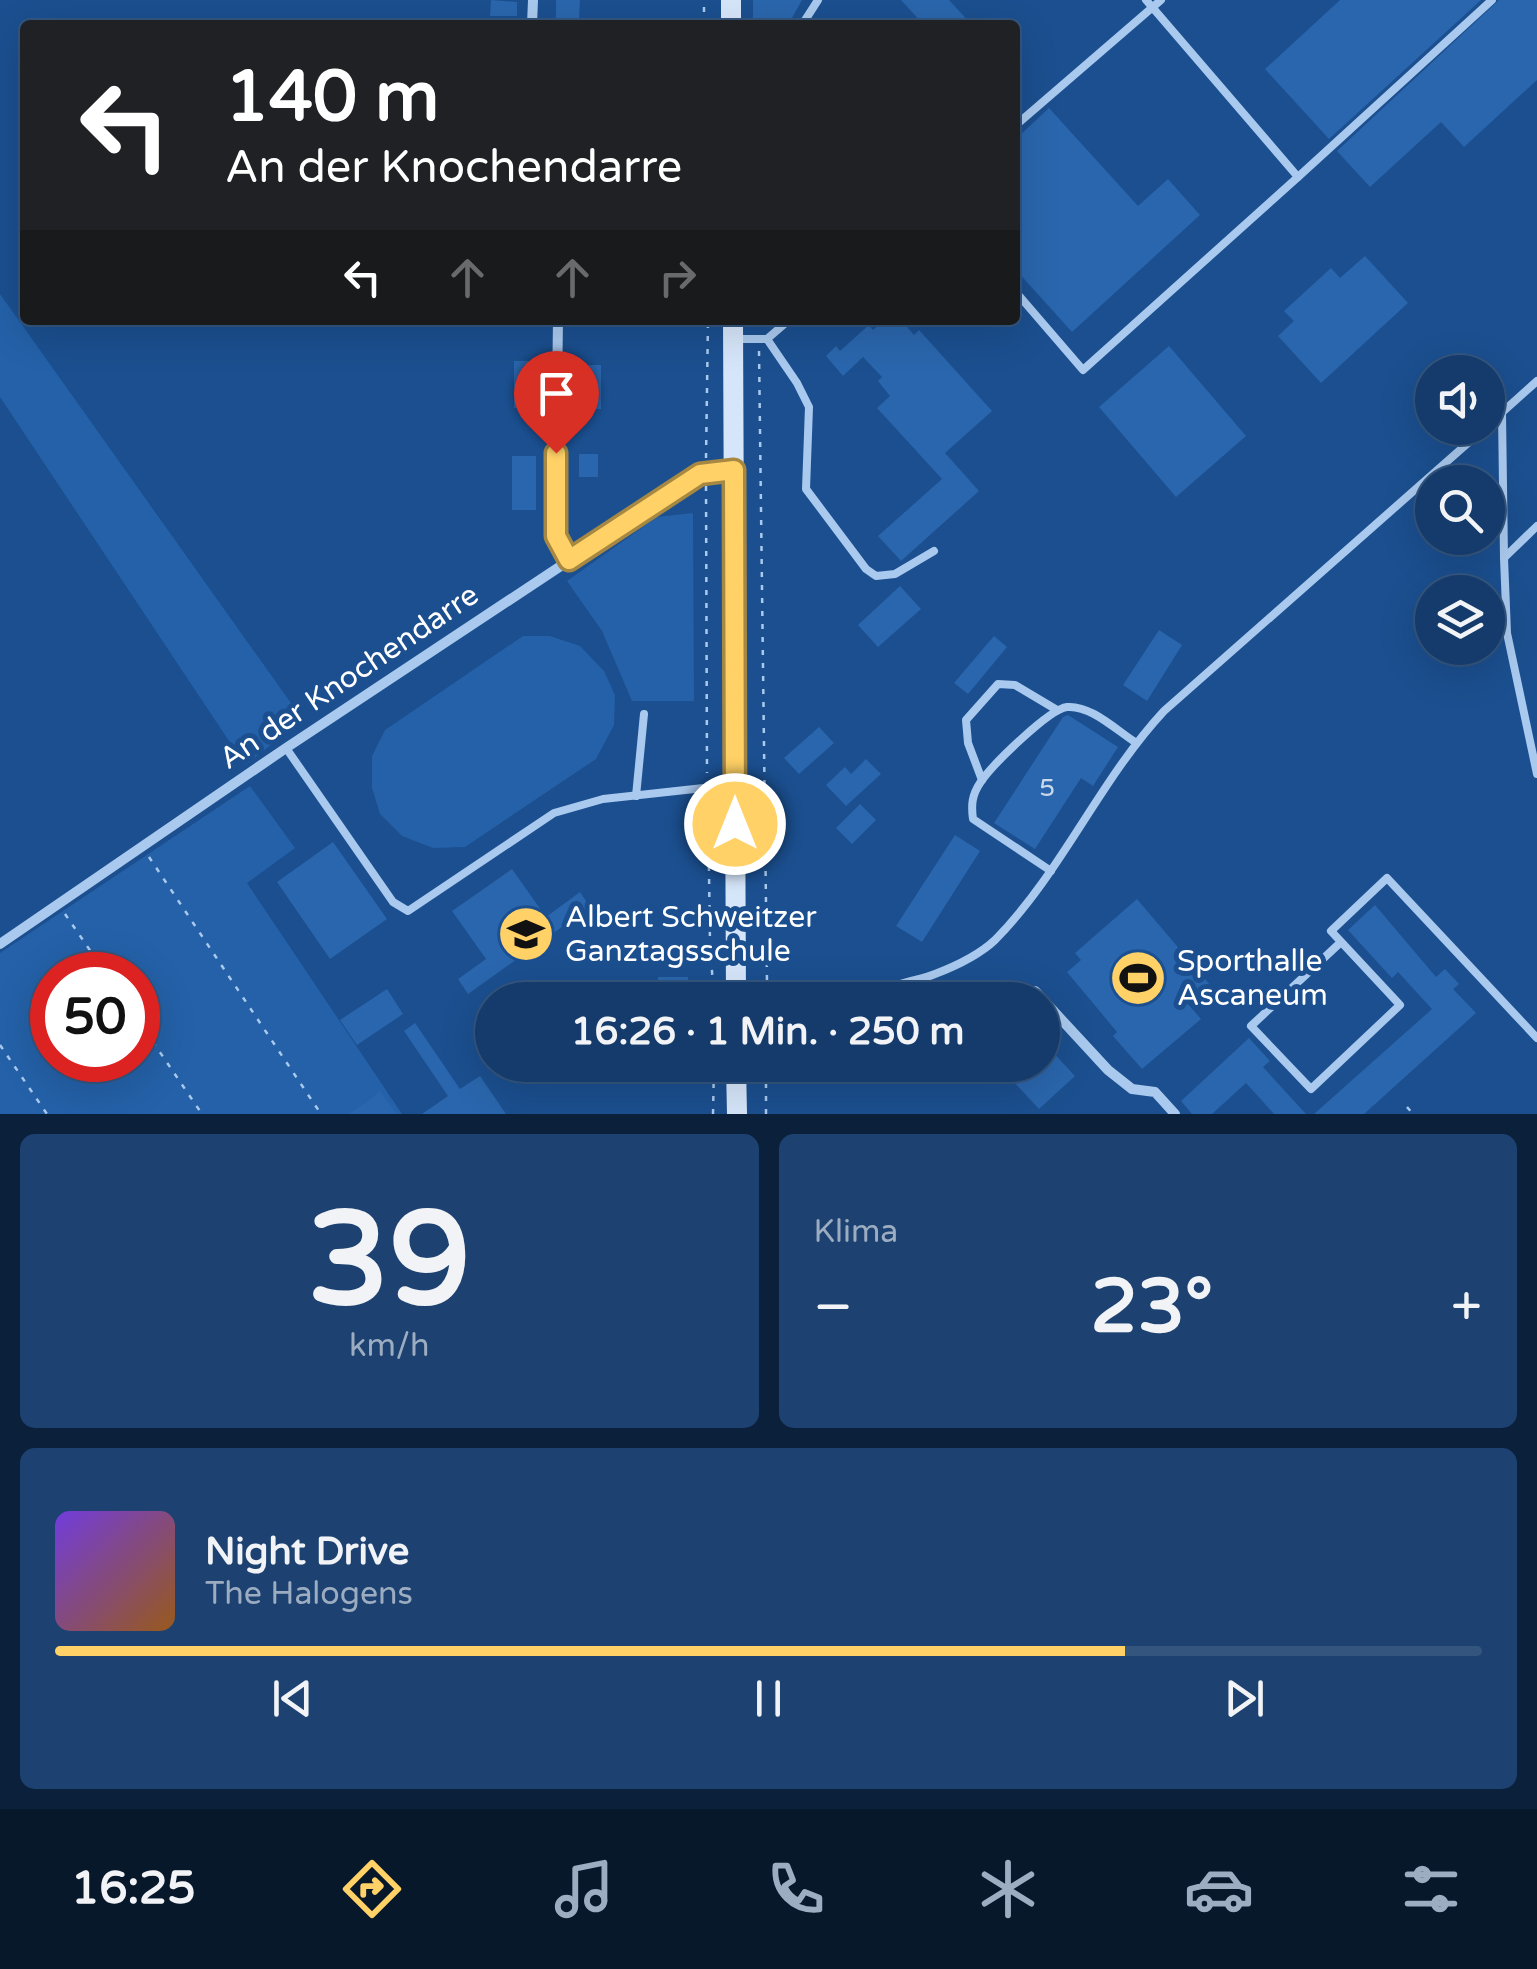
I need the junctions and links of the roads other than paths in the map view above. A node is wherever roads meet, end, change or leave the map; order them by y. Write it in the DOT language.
graph roads {
  1 [pos="1161,0"];
  2 [pos="1492,0"];
  3 [pos="1149,4"];
  4 [pos="1020,121"];
  5 [pos="1298,177"];
  6 [pos="1020,297"];
  7 [pos="558,325"];
  8 [pos="782,325"];
  9 [pos="733,329"];
  10 [pos="763,339"];
  11 [pos="1537,382"];
  12 [pos="1505,410"];
  13 [pos="1465,445"];
  14 [pos="1502,445"];
  15 [pos="734,470"];
  16 [pos="1537,526"];
  17 [pos="934,550"];
  18 [pos="1504,558"];
  19 [pos="569,560"];
  20 [pos="1057,710"];
  21 [pos="644,714"];
  22 [pos="1135,742"];
  23 [pos="286,748"];
  24 [pos="1537,774"];
  25 [pos="982,780"];
  26 [pos="735,785"];
  27 [pos="636,796"];
  28 [pos="1050,871"];
  29 [pos="1340,942"];
  30 [pos="0,944"];
  31 [pos="736,982"];
  32 [pos="907,982"];
  33 [pos="1060,1017"];
  34 [pos="1537,1038"];
  35 [pos="736,1082"];
  36 [pos="737,1114"];
  37 [pos="1175,1114"];
  1 -- 3 [label="lane"];
  2 -- 5 [label="lane"];
  3 -- 4 [label="lane"];
  3 -- 5 [label="lane"];
  5 -- 6 [label="lane"];
  7 -- 19 [label="street"];
  8 -- 10 [label="lane"];
  9 -- 10 [label="lane"];
  9 -- 15 [label="main road"];
  10 -- 17 [label="lane"];
  11 -- 12 [label="lane"];
  13 -- 22 [label="lane"];
  14 -- 18 [label="lane"];
  15 -- 19 [label="street, An der Knochendarre"];
  15 -- 26 [label="main road"];
  16 -- 18 [label="lane"];
  18 -- 24 [label="lane"];
  19 -- 23 [label="street, An der Knochendarre"];
  20 -- 22 [label="lane"];
  20 -- 25 [label="lane"];
  20 -- 25 [label="lane"];
  21 -- 27 [label="lane"];
  22 -- 28 [label="lane"];
  23 -- 27 [label="lane"];
  23 -- 30 [label="street, An der Knochendarre"];
  25 -- 28 [label="lane"];
  26 -- 27 [label="lane"];
  26 -- 31 [label="main road"];
  28 -- 32 [label="lane"];
  29 -- 29 [label="lane"];
  29 -- 34 [label="lane"];
  33 -- 37 [label="street"];
  35 -- 36 [label="main road"];
}
